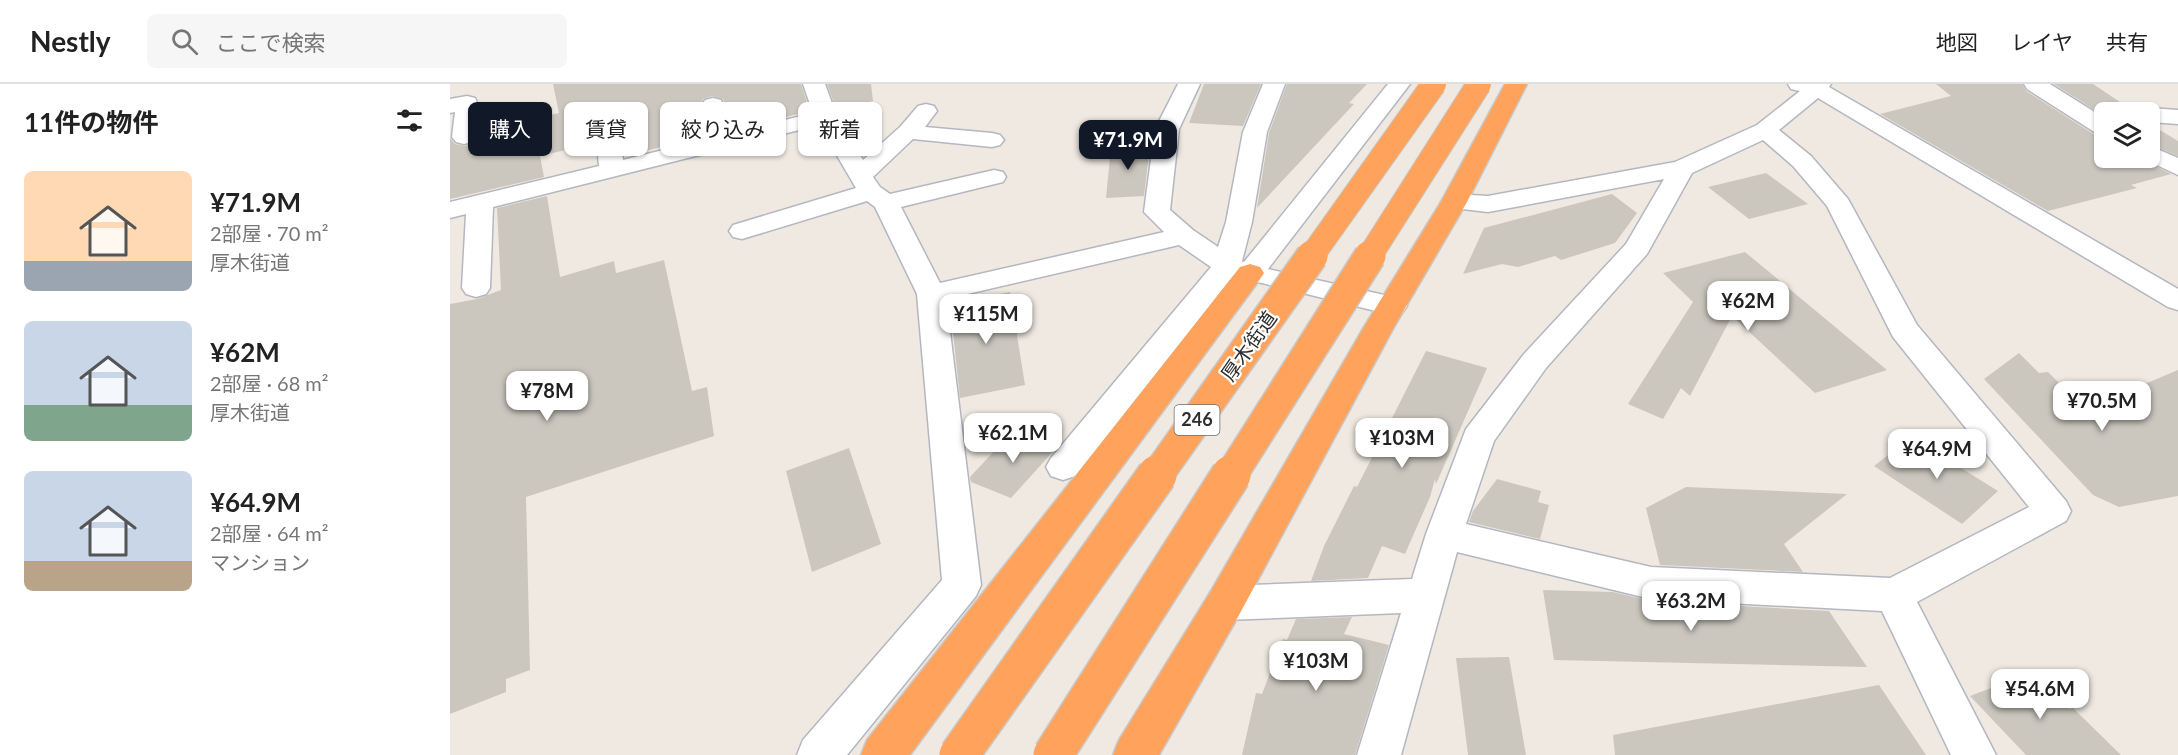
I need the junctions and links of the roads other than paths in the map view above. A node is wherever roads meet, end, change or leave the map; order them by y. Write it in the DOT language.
graph roads {
  1 [pos="814,84"];
  2 [pos="1189,84"];
  3 [pos="1274,84"];
  4 [pos="1399,84"];
  5 [pos="1434,84"];
  6 [pos="1479,84"];
  7 [pos="1516,84"];
  8 [pos="2035,84"];
  9 [pos="1812,85"];
  10 [pos="821,102"];
  11 [pos="450,106"];
  12 [pos="926,111"];
  13 [pos="2160,116"];
  14 [pos="2178,117"];
  15 [pos="2094,118"];
  16 [pos="1765,130"];
  17 [pos="908,132"];
  18 [pos="464,136"];
  19 [pos="992,140"];
  20 [pos="610,156"];
  21 [pos="668,156"];
  22 [pos="851,156"];
  23 [pos="2160,158"];
  24 [pos="1682,168"];
  25 [pos="2178,168"];
  26 [pos="612,170"];
  27 [pos="994,177"];
  28 [pos="872,190"];
  29 [pos="480,202"];
  30 [pos="1454,202"];
  31 [pos="450,210"];
  32 [pos="742,231"];
  33 [pos="1184,236"];
  34 [pos="1239,269"];
  35 [pos="476,288"];
  36 [pos="931,294"];
  37 [pos="2178,302"];
  38 [pos="1392,306"];
  39 [pos="1063,467"];
  40 [pos="1444,534"];
  41 [pos="1425,595"];
  42 [pos="1894,595"];
  43 [pos="1225,603"];
  44 [pos="819,755"];
  45 [pos="883,755"];
  46 [pos="959,755"];
  47 [pos="1053,755"];
  48 [pos="1136,755"];
  49 [pos="1379,755"];
  50 [pos="1974,755"];
  1 -- 10 [label="street"];
  2 -- 33 [label="street"];
  3 -- 34 [label="street"];
  4 -- 34 [label="street"];
  5 -- 46 [label="highway, 厚木街道 / 246, bridge"];
  6 -- 47 [label="highway, bridge"];
  7 -- 30 [label="highway"];
  8 -- 15 [label="street"];
  9 -- 16 [label="street"];
  9 -- 37 [label="street"];
  11 -- 18 [label="street"];
  12 -- 17 [label="street"];
  13 -- 14 [label="street"];
  16 -- 24 [label="street"];
  16 -- 42 [label="street"];
  17 -- 19 [label="street"];
  17 -- 28 [label="street"];
  20 -- 26 [label="street"];
  21 -- 26 [label="street"];
  22 -- 28 [label="street"];
  23 -- 25 [label="street"];
  24 -- 30 [label="street"];
  24 -- 40 [label="street"];
  26 -- 29 [label="street"];
  27 -- 28 [label="street"];
  28 -- 32 [label="street"];
  28 -- 36 [label="street"];
  29 -- 31 [label="street"];
  29 -- 35 [label="street"];
  30 -- 38 [label="highway"];
  33 -- 34 [label="street"];
  33 -- 36 [label="street"];
  34 -- 38 [label="street"];
  34 -- 39 [label="street"];
  34 -- 45 [label="highway"];
  36 -- 44 [label="street"];
  38 -- 43 [label="highway"];
  40 -- 41 [label="street"];
  40 -- 42 [label="street"];
  41 -- 43 [label="street"];
  41 -- 49 [label="street"];
  42 -- 50 [label="street"];
  43 -- 48 [label="highway"];
}
